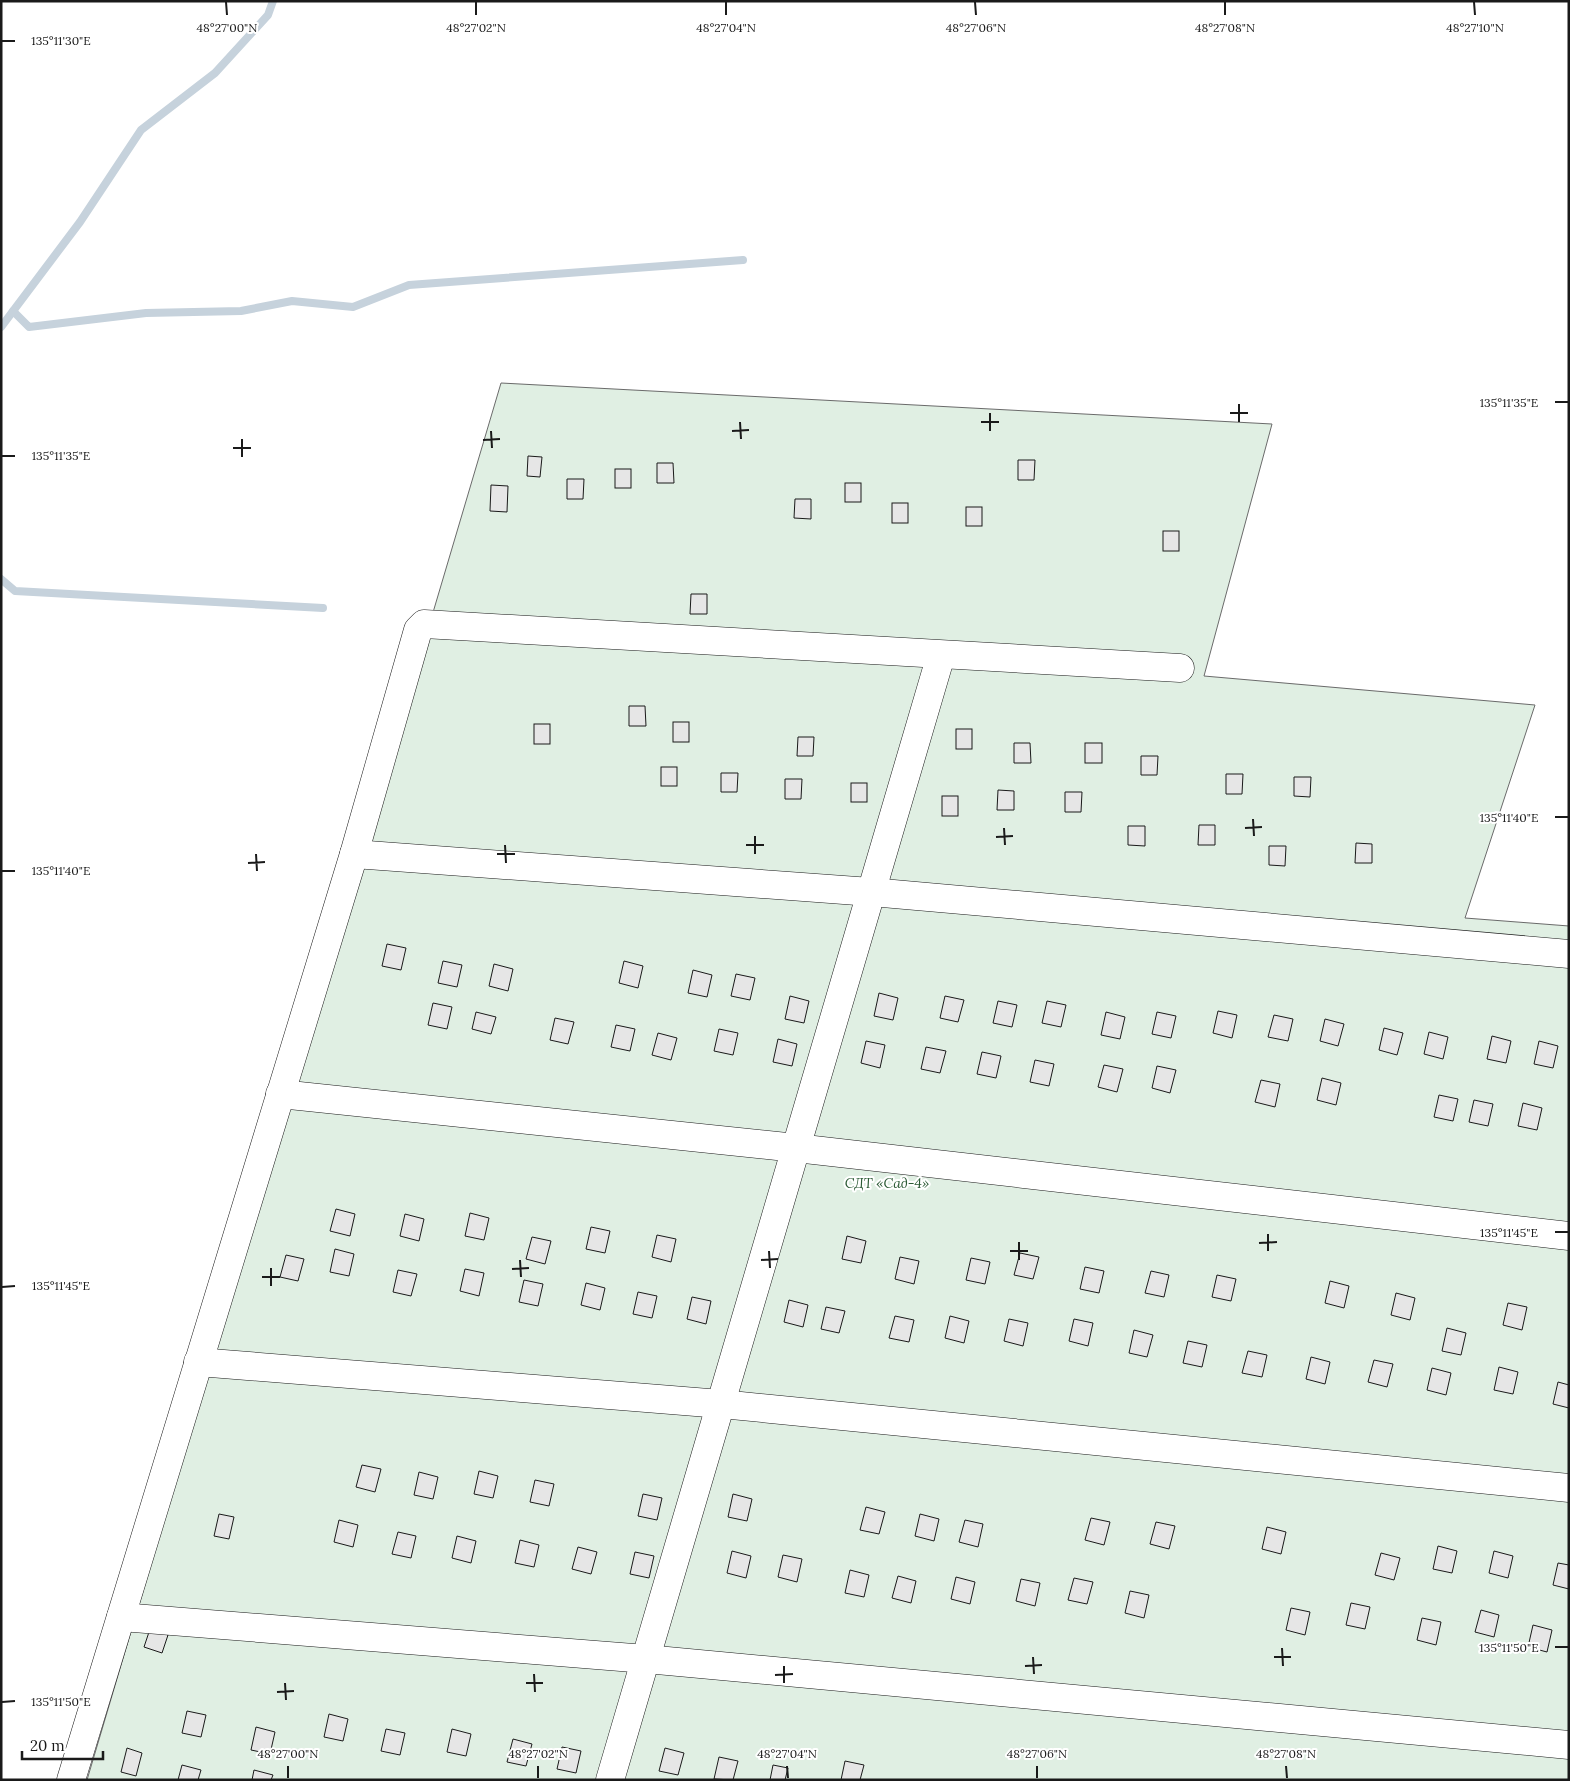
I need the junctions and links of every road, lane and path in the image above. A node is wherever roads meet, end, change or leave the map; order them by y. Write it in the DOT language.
graph roads {
  1 [pos="941,655"];
  2 [pos="1180,668"];
  3 [pos="354,854"];
  4 [pos="871,892"];
  5 [pos="1569,954"];
  6 [pos="280,1094"];
  7 [pos="796,1148"];
  8 [pos="1569,1236"];
  9 [pos="198,1362"];
  10 [pos="721,1404"];
  11 [pos="1569,1488"];
  12 [pos="121,1617"];
  13 [pos="646,1659"];
  14 [pos="1569,1745"];
  15 [pos="71,1780"];
  16 [pos="610,1780"];
  1 -- 2 [label="street"];
  1 -- 3 [label="street"];
  1 -- 4 [label="street"];
  3 -- 4 [label="street"];
  3 -- 6 [label="street"];
  4 -- 5 [label="street"];
  4 -- 7 [label="street"];
  6 -- 7 [label="street"];
  6 -- 9 [label="street"];
  7 -- 8 [label="street"];
  7 -- 10 [label="street"];
  9 -- 10 [label="street"];
  9 -- 12 [label="street"];
  10 -- 11 [label="street"];
  10 -- 13 [label="street"];
  12 -- 13 [label="street"];
  12 -- 15 [label="street"];
  13 -- 14 [label="street"];
  13 -- 16 [label="street"];
}
